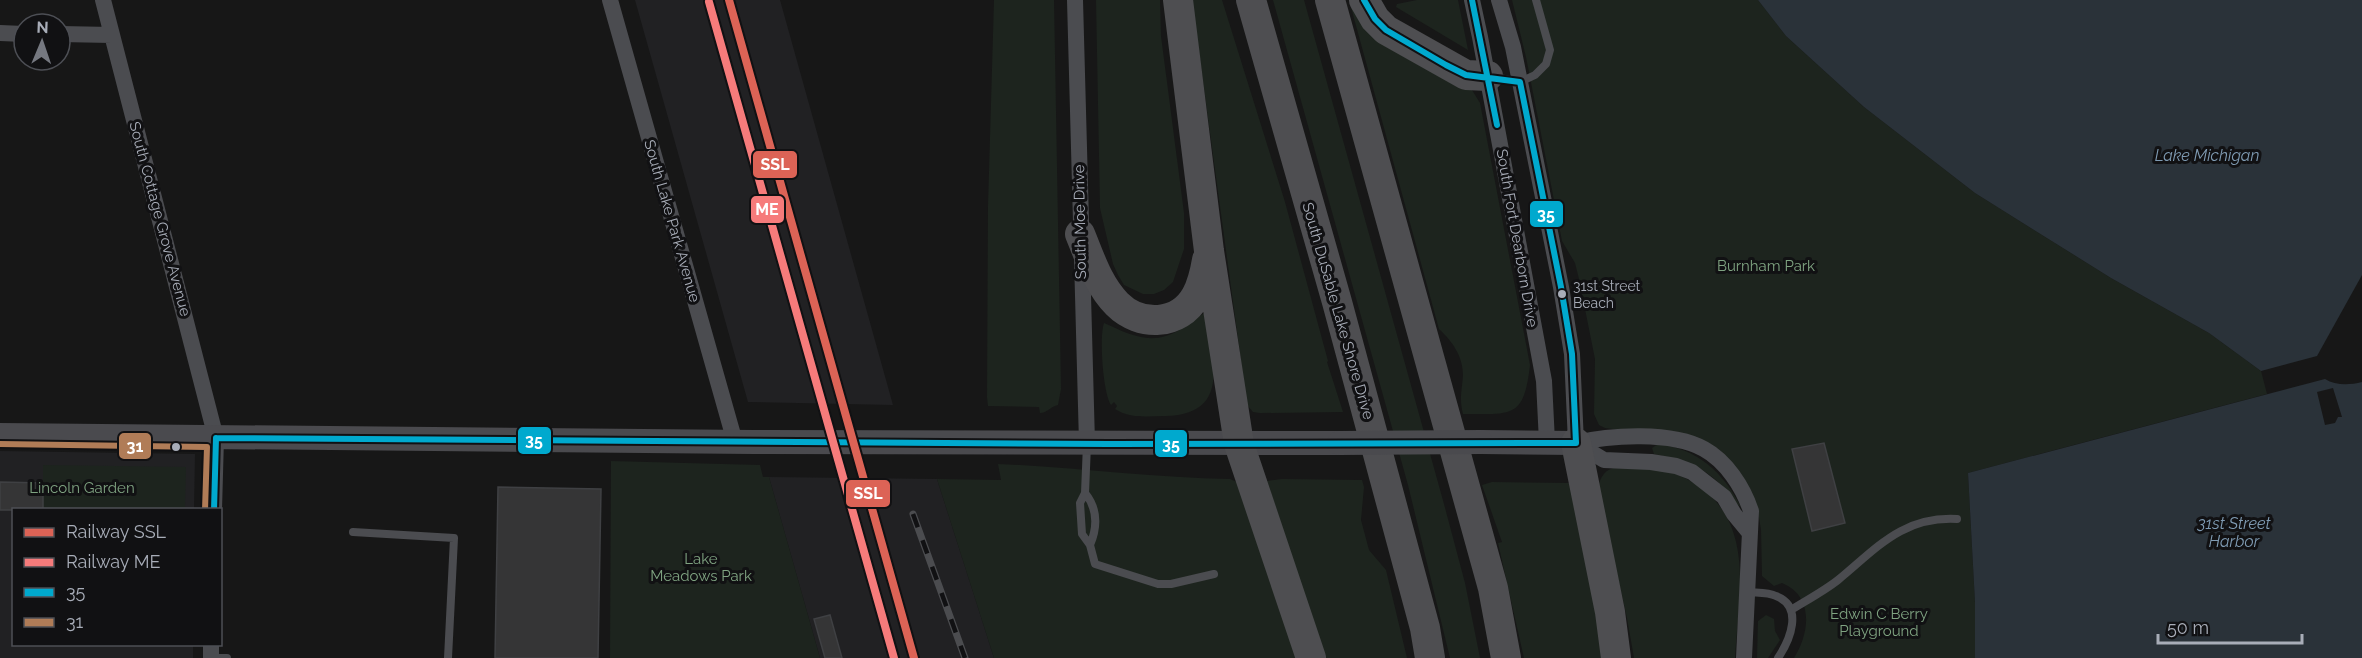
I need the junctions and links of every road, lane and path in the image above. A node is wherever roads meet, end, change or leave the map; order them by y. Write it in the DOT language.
graph roads {
  1 [pos="103,0"];
  2 [pos="610,0"];
  3 [pos="1075,0"];
  4 [pos="1178,0"];
  5 [pos="1251,0"];
  6 [pos="1330,0"];
  7 [pos="1364,0"];
  8 [pos="1472,0"];
  9 [pos="1500,0"];
  10 [pos="1536,0"];
  11 [pos="72,34"];
  12 [pos="112,35"];
  13 [pos="1488,76"];
  14 [pos="1520,82"];
  15 [pos="1080,234"];
  16 [pos="1209,251"];
  17 [pos="0,435"];
  18 [pos="216,438"];
  19 [pos="744,442"];
  20 [pos="1562,442"];
  21 [pos="1087,443"];
  22 [pos="1239,444"];
  23 [pos="1085,492"];
  24 [pos="214,508"];
  25 [pos="1957,519"];
  26 [pos="1748,531"];
  27 [pos="353,532"];
  28 [pos="1090,545"];
  29 [pos="1214,574"];
  30 [pos="1747,592"];
  31 [pos="1791,610"];
  32 [pos="211,658"];
  33 [pos="227,658"];
  34 [pos="448,658"];
  35 [pos="1311,658"];
  36 [pos="1430,658"];
  37 [pos="1506,658"];
  38 [pos="1616,658"];
  39 [pos="1744,658"];
  40 [pos="1778,658"];
  1 -- 12 [label="street, South Cottage Grove Avenue"];
  2 -- 19 [label="street, South Lake Park Avenue"];
  3 -- 15 [label="street, South Moe Drive"];
  4 -- 16 [label="highway"];
  5 -- 36 [label="highway, South DuSable Lake Shore Drive"];
  6 -- 37 [label="highway"];
  7 -- 13 [label="highway"];
  8 -- 13 [label="street, South Fort Dearborn Drive"];
  9 -- 14 [label="street, South Fort Dearborn Drive"];
  10 -- 14 [label="lane"];
  11 -- 12 [label="street"];
  12 -- 18 [label="street, South Cottage Grove Avenue"];
  13 -- 14 [label="lane"];
  13 -- 20 [label="street, South Fort Dearborn Drive"];
  14 -- 20 [label="street, South Fort Dearborn Drive"];
  15 -- 16 [label="highway"];
  15 -- 21 [label="street, South Moe Drive"];
  16 -- 22 [label="highway"];
  17 -- 18 [label="main road"];
  18 -- 19 [label="main road"];
  18 -- 24 [label="street, South Cottage Grove Avenue"];
  19 -- 21 [label="main road"];
  20 -- 22 [label="main road, bridge"];
  20 -- 26 [label="street"];
  20 -- 26 [label="street"];
  20 -- 38 [label="highway"];
  21 -- 22 [label="main road"];
  21 -- 23 [label="lane"];
  22 -- 35 [label="highway"];
  23 -- 28 [label="lane"];
  23 -- 28 [label="lane"];
  25 -- 31 [label="lane"];
  26 -- 30 [label="street"];
  27 -- 34 [label="lane"];
  28 -- 29 [label="lane"];
  30 -- 31 [label="lane"];
  30 -- 39 [label="street"];
  31 -- 40 [label="lane"];
  32 -- 33 [label="lane"];
}
